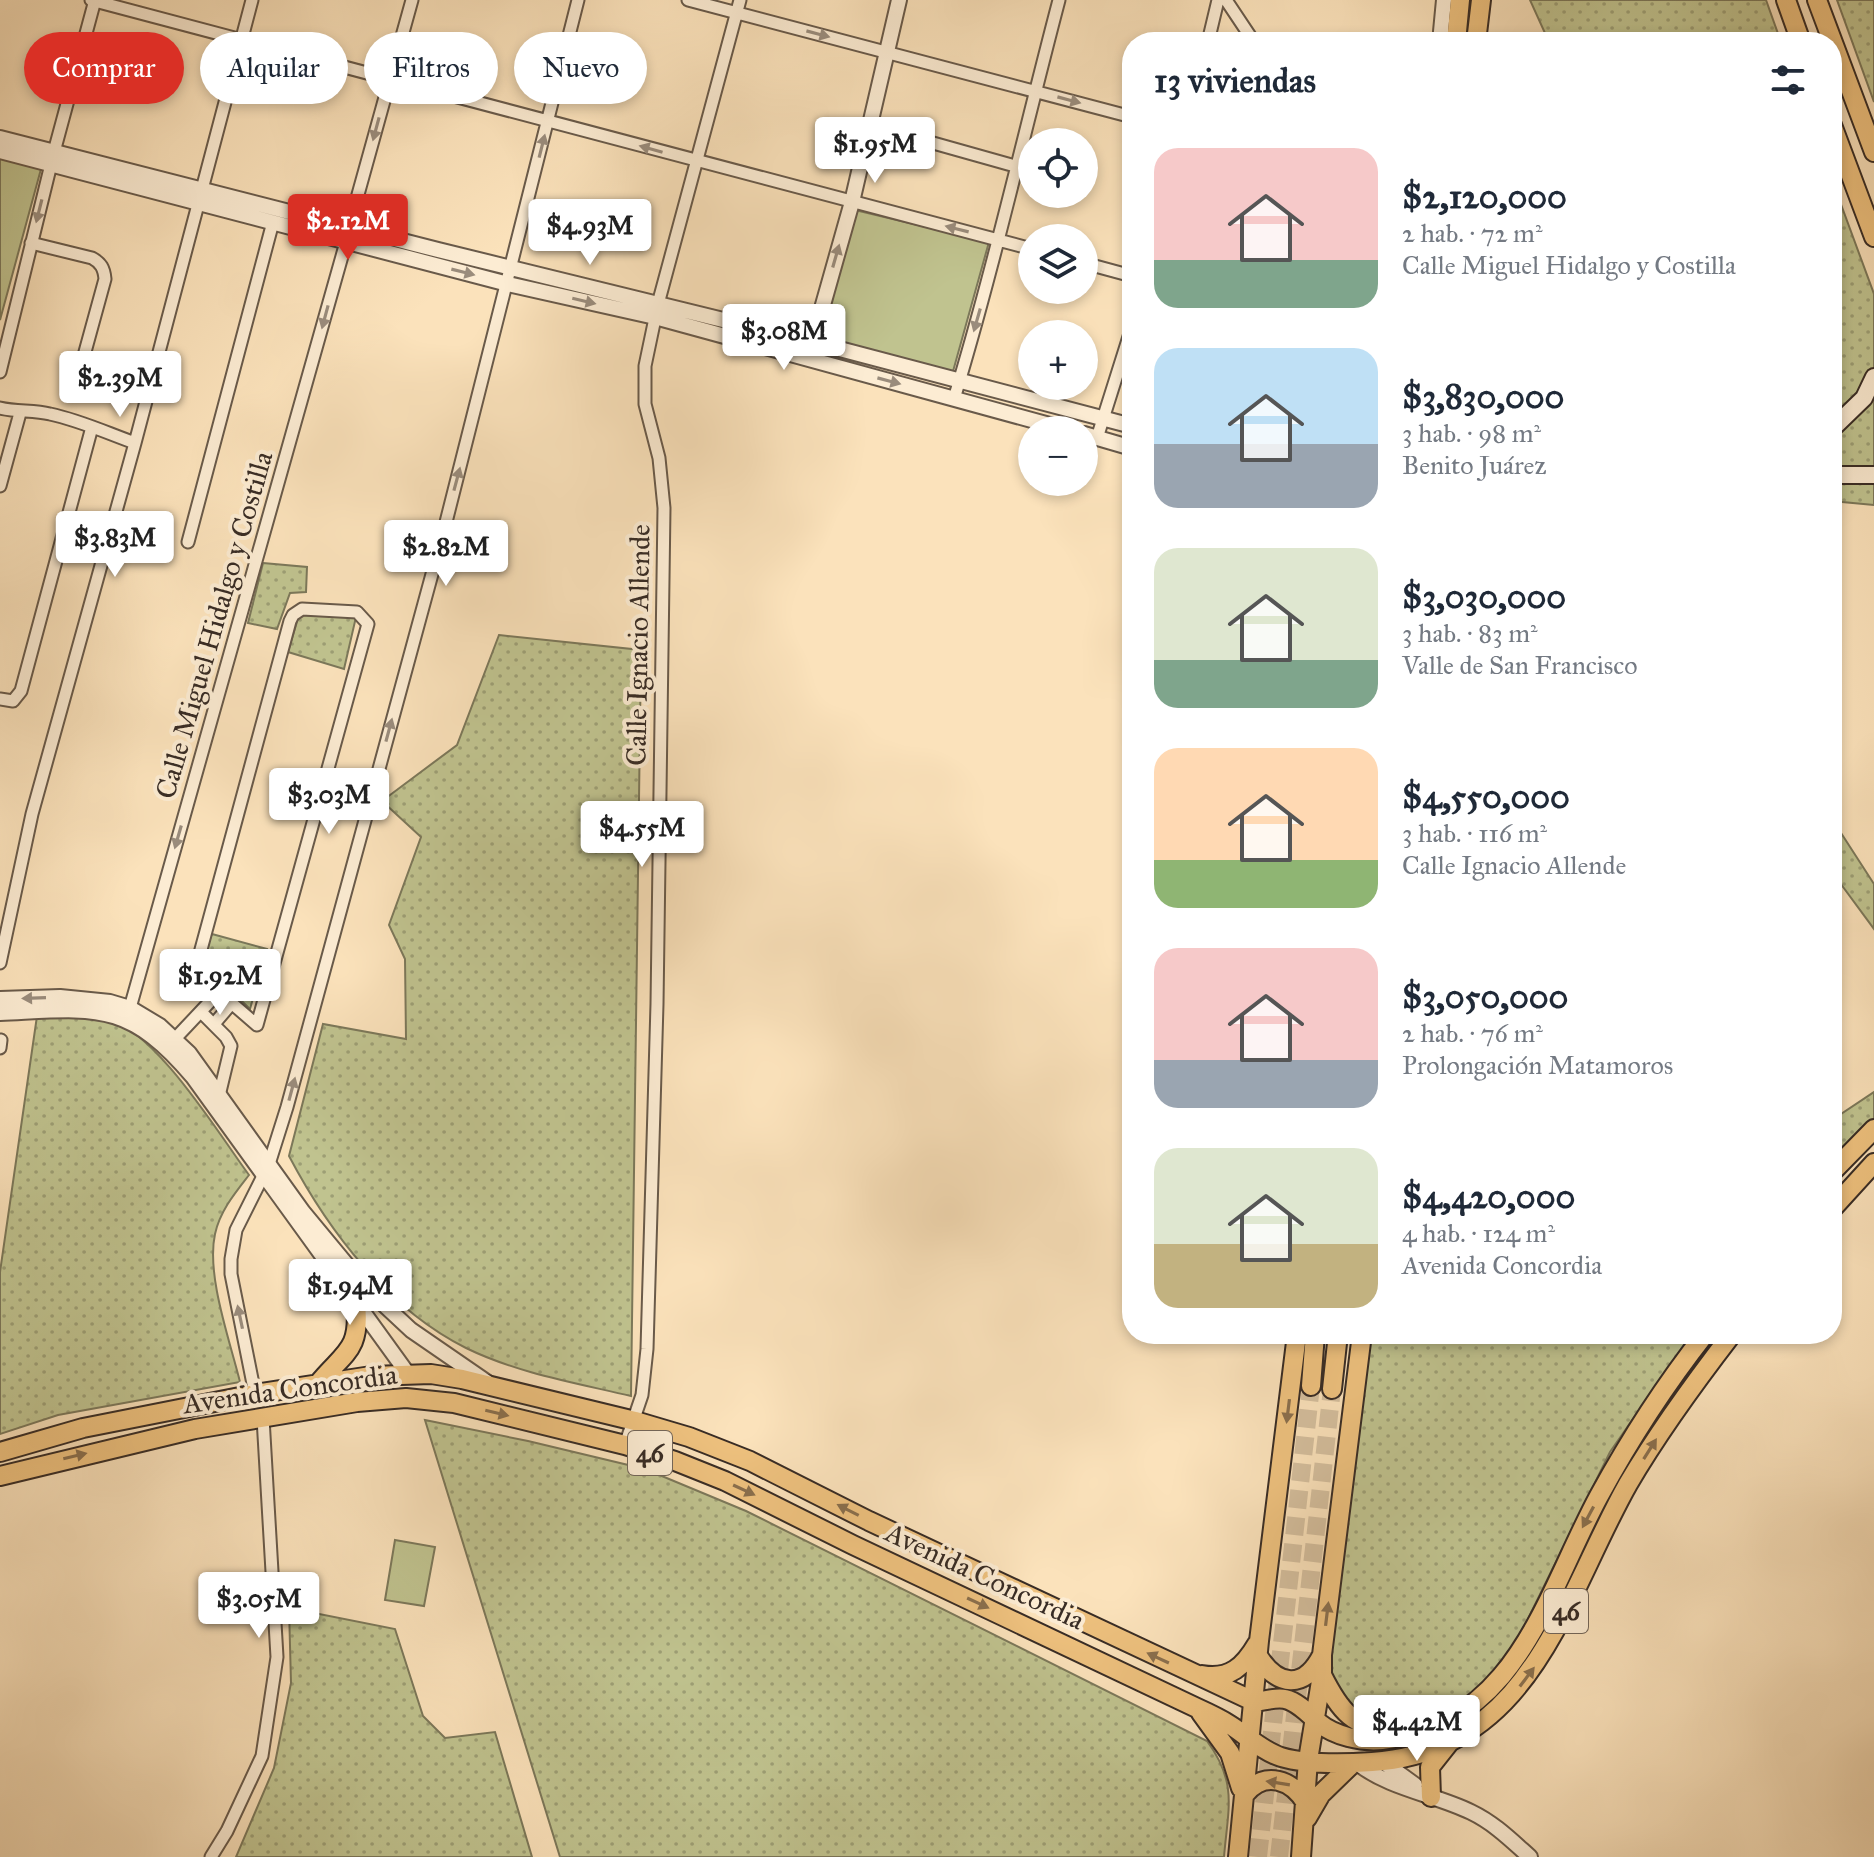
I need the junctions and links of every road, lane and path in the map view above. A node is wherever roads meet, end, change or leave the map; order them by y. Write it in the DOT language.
graph roads {
  1 [pos="94,0"];
  2 [pos="252,0"];
  3 [pos="412,0"];
  4 [pos="578,0"];
  5 [pos="688,0"];
  6 [pos="740,0"];
  7 [pos="899,0"];
  8 [pos="1059,0"];
  9 [pos="1218,0"];
  10 [pos="1226,0"];
  11 [pos="1444,0"];
  12 [pos="1460,0"];
  13 [pos="1481,0"];
  14 [pos="1786,0"];
  15 [pos="1817,0"];
  16 [pos="737,13"];
  17 [pos="212,32"];
  18 [pos="243,32"];
  19 [pos="403,32"];
  20 [pos="1210,32"];
  21 [pos="1247,32"];
  22 [pos="1441,32"];
  23 [pos="1457,32"];
  24 [pos="1477,32"];
  25 [pos="1797,32"];
  26 [pos="1829,32"];
  27 [pos="886,52"];
  28 [pos="1842,67"];
  29 [pos="1035,91"];
  30 [pos="224,104"];
  31 [pos="383,104"];
  32 [pos="484,104"];
  33 [pos="1122,114"];
  34 [pos="548,120"];
  35 [pos="869,125"];
  36 [pos="0,138"];
  37 [pos="0,151"];
  38 [pos="1842,152"];
  39 [pos="1874,152"];
  40 [pos="52,159"];
  41 [pos="698,162"];
  42 [pos="1015,166"];
  43 [pos="200,196"];
  44 [pos="852,202"];
  45 [pos="1864,210"];
  46 [pos="273,222"];
  47 [pos="348,235"];
  48 [pos="1874,237"];
  49 [pos="999,240"];
  50 [pos="31,243"];
  51 [pos="1018,245"];
  52 [pos="1874,252"];
  53 [pos="512,267"];
  54 [pos="1098,267"];
  55 [pos="1122,273"];
  56 [pos="508,284"];
  57 [pos="657,310"];
  58 [pos="813,342"];
  59 [pos="808,359"];
  60 [pos="1122,361"];
  61 [pos="0,372"];
  62 [pos="1874,377"];
  63 [pos="959,381"];
  64 [pos="74,392"];
  65 [pos="954,399"];
  66 [pos="1869,400"];
  67 [pos="0,408"];
  68 [pos="20,413"];
  69 [pos="1018,416"];
  70 [pos="1105,418"];
  71 [pos="1842,421"];
  72 [pos="1122,423"];
  73 [pos="1098,426"];
  74 [pos="92,427"];
  75 [pos="1098,438"];
  76 [pos="135,443"];
  77 [pos="1122,445"];
  78 [pos="1842,475"];
  79 [pos="1874,475"];
  80 [pos="0,486"];
  81 [pos="188,542"];
  82 [pos="0,699"];
  83 [pos="0,963"];
  84 [pos="219,992"];
  85 [pos="0,999"];
  86 [pos="231,1004"];
  87 [pos="201,1012"];
  88 [pos="0,1013"];
  89 [pos="128,1014"];
  90 [pos="214,1024"];
  91 [pos="1,1040"];
  92 [pos="171,1043"];
  93 [pos="0,1048"];
  94 [pos="217,1101"];
  95 [pos="1874,1129"];
  96 [pos="1842,1162"];
  97 [pos="1874,1163"];
  98 [pos="266,1169"];
  99 [pos="1842,1198"];
  100 [pos="356,1304"];
  101 [pos="1296,1344"];
  102 [pos="1314,1344"];
  103 [pos="1337,1344"];
  104 [pos="1361,1344"];
  105 [pos="1698,1344"];
  106 [pos="1724,1344"];
  107 [pos="408,1374"];
  108 [pos="318,1384"];
  109 [pos="493,1386"];
  110 [pos="1311,1386"];
  111 [pos="1332,1389"];
  112 [pos="255,1394"];
  113 [pos="454,1403"];
  114 [pos="263,1418"];
  115 [pos="635,1421"];
  116 [pos="135,1442"];
  117 [pos="625,1445"];
  118 [pos="0,1452"];
  119 [pos="0,1476"];
  120 [pos="1259,1648"];
  121 [pos="1322,1655"];
  122 [pos="1190,1673"];
  123 [pos="1322,1675"];
  124 [pos="1255,1702"];
  125 [pos="1197,1708"];
  126 [pos="1315,1719"];
  127 [pos="1410,1735"];
  128 [pos="1250,1739"];
  129 [pos="1452,1740"];
  130 [pos="1308,1760"];
  131 [pos="1382,1761"];
  132 [pos="1355,1763"];
  133 [pos="1429,1796"];
  134 [pos="1245,1798"];
  135 [pos="1306,1812"];
  136 [pos="211,1857"];
  137 [pos="1238,1857"];
  138 [pos="1301,1857"];
  139 [pos="1530,1857"];
  1 -- 17 [label="street"];
  1 -- 40 [label="street"];
  2 -- 18 [label="street"];
  3 -- 19 [label="street, Calle Miguel Hidalgo y Costilla"];
  4 -- 34 [label="street"];
  5 -- 16 [label="street"];
  6 -- 16 [label="street, Calle Ignacio Allende"];
  7 -- 27 [label="street"];
  8 -- 29 [label="street"];
  9 -- 20 [label="street"];
  10 -- 21 [label="street"];
  11 -- 22 [label="street"];
  12 -- 23 [label="main road"];
  13 -- 24 [label="main road"];
  14 -- 25 [label="main road"];
  15 -- 26 [label="main road"];
  16 -- 27 [label="street, one-way"];
  16 -- 41 [label="street, Calle Ignacio Allende"];
  27 -- 29 [label="street"];
  27 -- 35 [label="street"];
  28 -- 39 [label="main road"];
  29 -- 33 [label="street, one-way"];
  29 -- 42 [label="street"];
  30 -- 43 [label="street"];
  31 -- 47 [label="street, Calle Miguel Hidalgo y Costilla, one-way"];
  32 -- 34 [label="street"];
  41 -- 34 [label="street, one-way"];
  53 -- 34 [label="street, one-way"];
  35 -- 42 [label="street"];
  35 -- 44 [label="street"];
  36 -- 40 [label="street"];
  37 -- 40 [label="street"];
  38 -- 45 [label="main road"];
  40 -- 43 [label="street"];
  40 -- 50 [label="street, one-way"];
  41 -- 44 [label="street"];
  41 -- 57 [label="street, Calle Ignacio Allende"];
  42 -- 49 [label="street"];
  43 -- 46 [label="street"];
  43 -- 47 [label="street"];
  43 -- 76 [label="street"];
  49 -- 44 [label="street, one-way"];
  58 -- 44 [label="street, one-way"];
  45 -- 48 [label="main road"];
  45 -- 52 [label="main road"];
  46 -- 47 [label="street"];
  46 -- 81 [label="street"];
  47 -- 53 [label="street"];
  47 -- 56 [label="street, one-way"];
  47 -- 89 [label="street, Calle Miguel Hidalgo y Costilla, one-way"];
  49 -- 51 [label="street"];
  49 -- 63 [label="street, one-way"];
  50 -- 61 [label="street"];
  50 -- 64 [label="street"];
  53 -- 56 [label="street"];
  53 -- 57 [label="street"];
  54 -- 55 [label="street"];
  56 -- 57 [label="street, one-way"];
  98 -- 56 [label="street, one-way"];
  57 -- 58 [label="street"];
  57 -- 59 [label="street"];
  57 -- 115 [label="street, Calle Ignacio Allende"];
  58 -- 59 [label="street"];
  58 -- 63 [label="street"];
  59 -- 65 [label="street, one-way"];
  60 -- 70 [label="street"];
  62 -- 66 [label="main road"];
  63 -- 65 [label="street"];
  63 -- 70 [label="street"];
  65 -- 69 [label="street"];
  66 -- 71 [label="main road"];
  67 -- 68 [label="street"];
  68 -- 74 [label="street"];
  68 -- 80 [label="street"];
  70 -- 72 [label="street"];
  70 -- 73 [label="street"];
  74 -- 76 [label="street"];
  74 -- 82 [label="street"];
  75 -- 77 [label="street"];
  76 -- 83 [label="street"];
  78 -- 79 [label="main road"];
  84 -- 86 [label="street"];
  84 -- 86 [label="street"];
  84 -- 87 [label="street"];
  89 -- 85 [label="street, one-way"];
  86 -- 90 [label="street"];
  87 -- 90 [label="street"];
  87 -- 92 [label="street"];
  88 -- 89 [label="street"];
  89 -- 92 [label="street"];
  90 -- 94 [label="street"];
  91 -- 93 [label="street"];
  92 -- 94 [label="street"];
  94 -- 98 [label="street"];
  95 -- 96 [label="main road"];
  97 -- 99 [label="main road"];
  98 -- 100 [label="street"];
  98 -- 109 [label="street"];
  112 -- 98 [label="street, one-way"];
  100 -- 107 [label="street"];
  100 -- 108 [label="main road"];
  101 -- 120 [label="main road, one-way"];
  102 -- 110 [label="main road"];
  103 -- 111 [label="main road"];
  121 -- 104 [label="main road, one-way"];
  105 -- 127 [label="main road, Avenida Concordia / 46, one-way"];
  129 -- 106 [label="main road, Avenida Concordia / 46, one-way"];
  107 -- 108 [label="main road, Avenida Concordia / 46"];
  107 -- 109 [label="main road, Avenida Concordia / 46"];
  107 -- 113 [label="main road"];
  108 -- 112 [label="main road, Avenida Concordia / 46"];
  109 -- 115 [label="main road, Avenida Concordia / 46"];
  112 -- 116 [label="main road"];
  112 -- 118 [label="main road, Avenida Concordia / 46"];
  113 -- 114 [label="main road, Avenida Concordia / 46"];
  113 -- 117 [label="main road, Avenida Concordia / 46, one-way"];
  114 -- 116 [label="main road, Avenida Concordia / 46"];
  114 -- 136 [label="street"];
  115 -- 117 [label="street, Calle Ignacio Allende"];
  122 -- 115 [label="main road, Avenida Concordia / 46, one-way"];
  119 -- 116 [label="main road, Avenida Concordia / 46, one-way"];
  117 -- 125 [label="main road, Avenida Concordia / 46, one-way"];
  120 -- 121 [label="main road"];
  120 -- 122 [label="main road"];
  120 -- 124 [label="main road"];
  121 -- 123 [label="main road"];
  122 -- 124 [label="main road, Avenida Concordia / 46"];
  123 -- 126 [label="main road"];
  123 -- 127 [label="main road"];
  124 -- 126 [label="main road, Avenida Concordia / 46"];
  124 -- 128 [label="main road"];
  125 -- 128 [label="main road, Avenida Concordia / 46"];
  125 -- 134 [label="main road"];
  126 -- 127 [label="main road, Avenida Concordia / 46"];
  126 -- 130 [label="main road"];
  128 -- 130 [label="main road, Avenida Concordia / 46"];
  128 -- 134 [label="main road"];
  129 -- 131 [label="main road, Avenida Concordia / 46"];
  129 -- 133 [label="main road"];
  130 -- 132 [label="main road, Avenida Concordia / 46"];
  130 -- 135 [label="main road"];
  131 -- 132 [label="main road, Avenida Concordia / 46"];
  131 -- 133 [label="street"];
  132 -- 133 [label="street"];
  132 -- 135 [label="main road"];
  133 -- 139 [label="street"];
  135 -- 134 [label="main road, one-way"];
  134 -- 137 [label="main road"];
  135 -- 138 [label="main road"];
}
